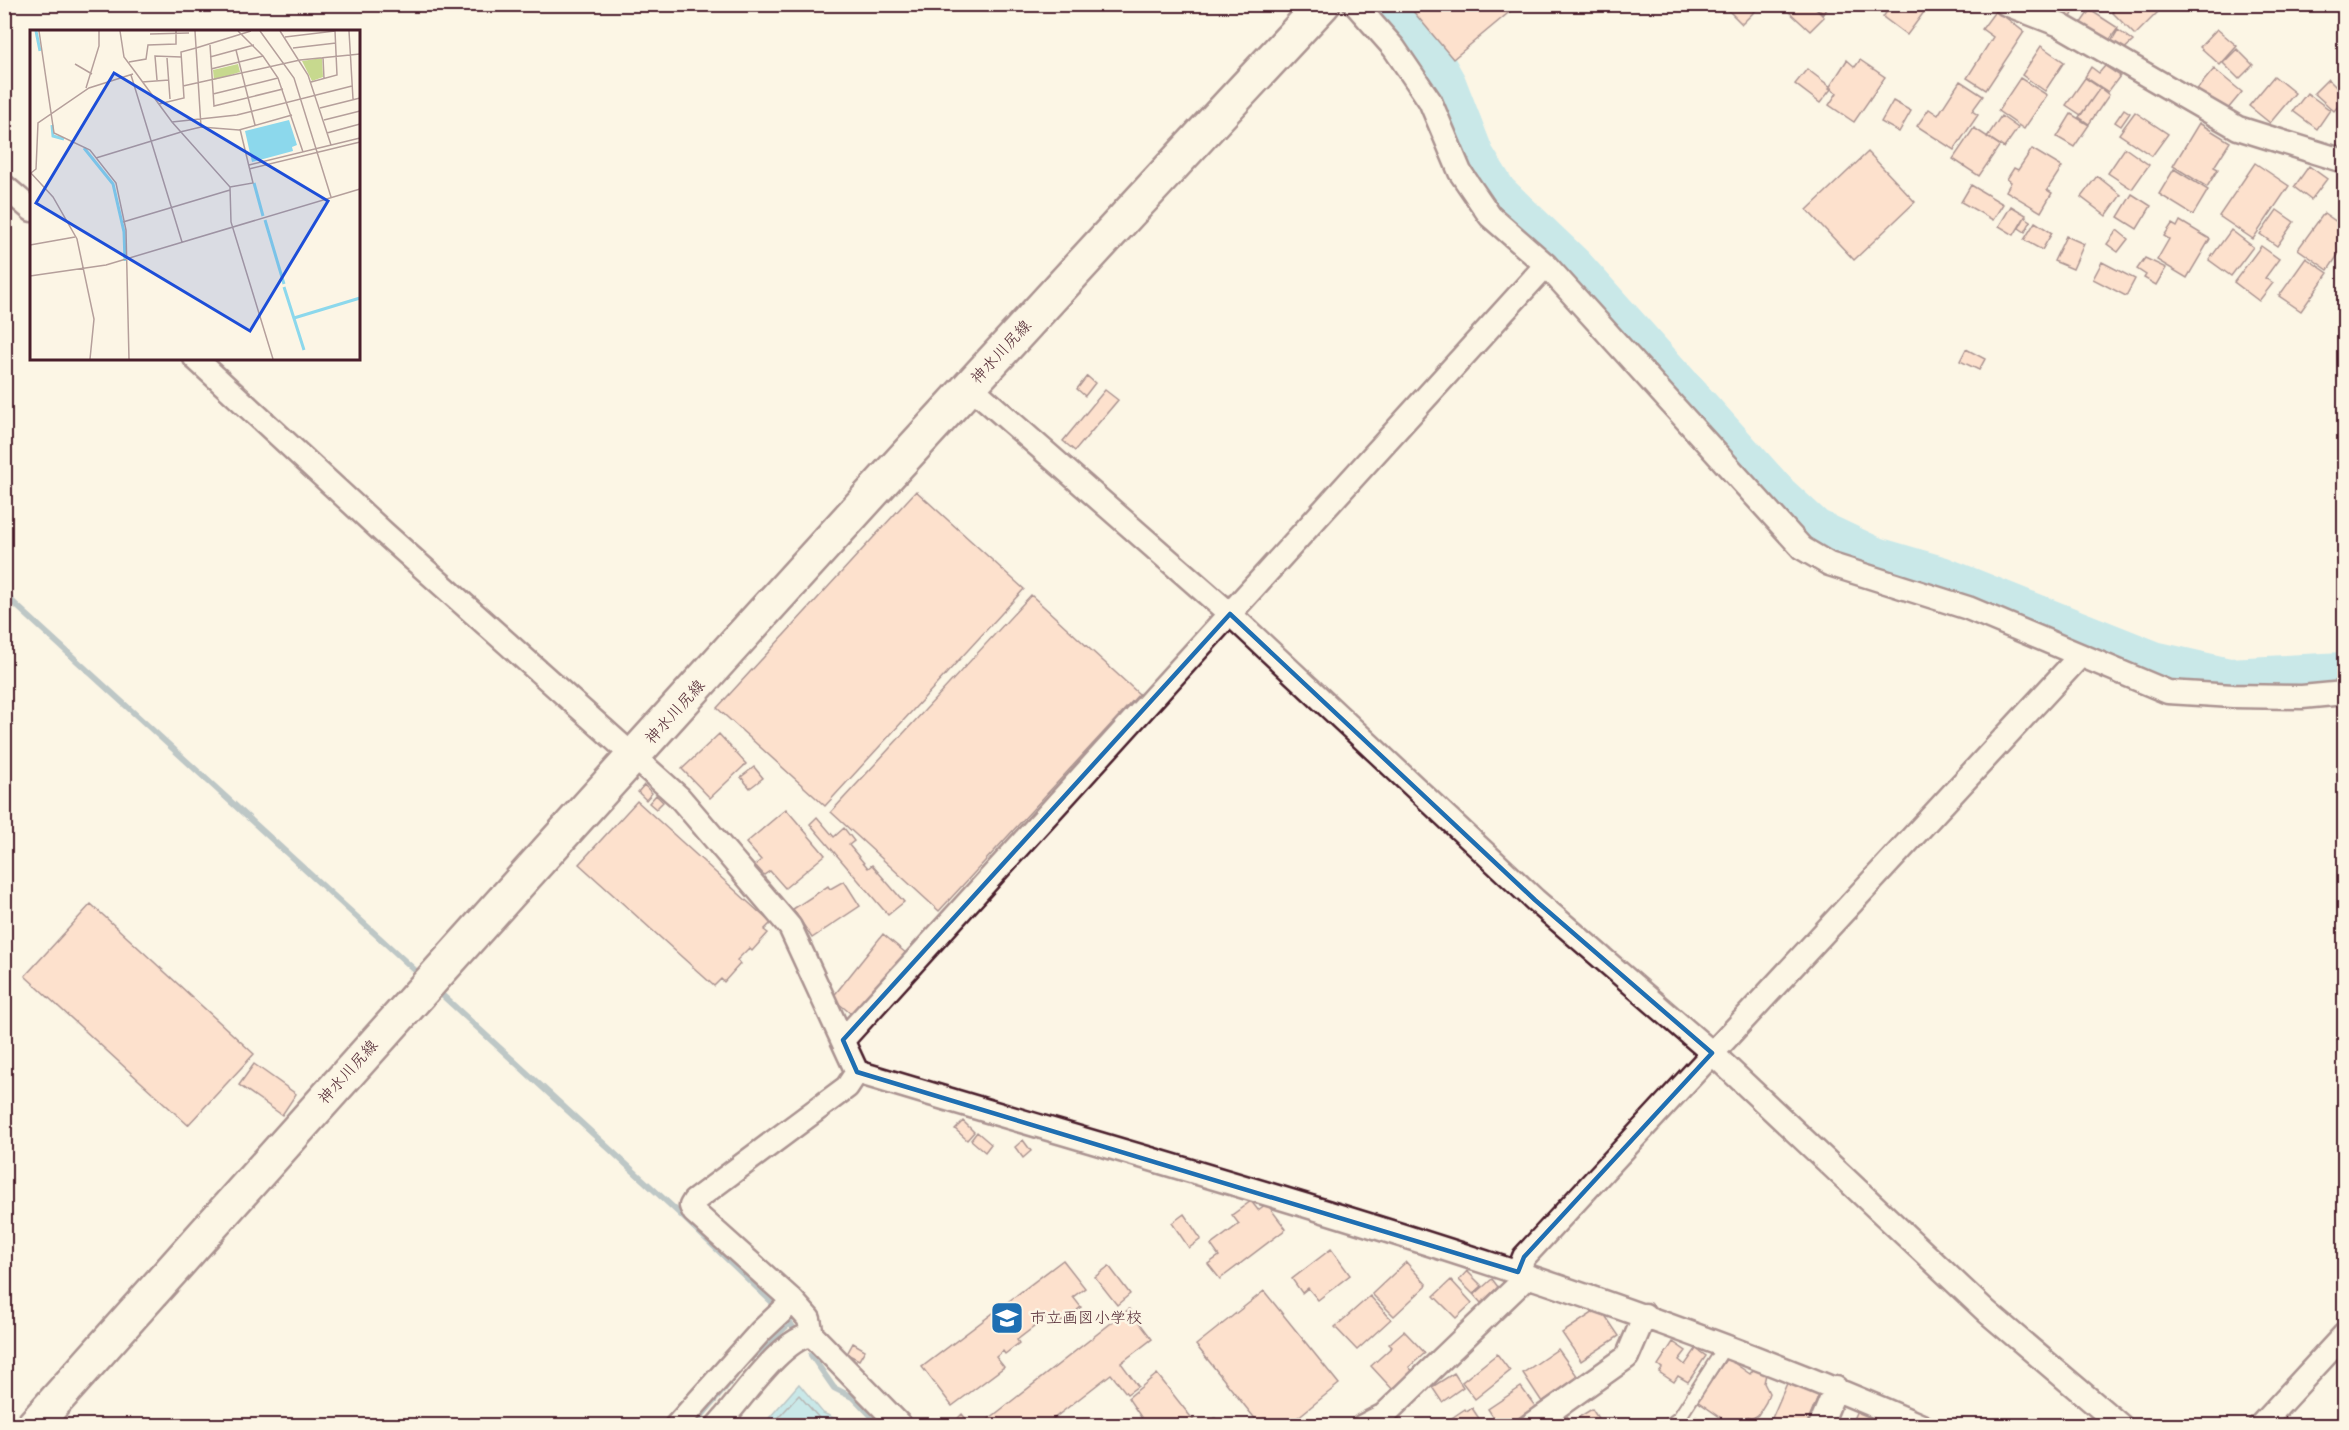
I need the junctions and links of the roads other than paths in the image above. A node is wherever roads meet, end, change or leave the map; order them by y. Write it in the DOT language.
graph roads {
  1 [pos="1323,4"];
  2 [pos="1355,4"];
  3 [pos="2006,4"];
  4 [pos="2344,161"];
  5 [pos="4,186"];
  6 [pos="30,208"];
  7 [pos="1546,265"];
  8 [pos="197,360"];
  9 [pos="970,386"];
  10 [pos="1230,614"];
  11 [pos="2080,656"];
  12 [pos="2344,693"];
  13 [pos="634,757"];
  14 [pos="843,1040"];
  15 [pos="1712,1053"];
  16 [pos="857,1072"];
  17 [pos="1523,1274"];
  18 [pos="793,1301"];
  19 [pos="1645,1315"];
  20 [pos="812,1335"];
  21 [pos="2344,1335"];
  22 [pos="1726,1345"];
  23 [pos="1836,1388"];
  24 [pos="1388,1420"];
  25 [pos="33,1425"];
  26 [pos="676,1425"];
  27 [pos="717,1425"];
  28 [pos="901,1425"];
  29 [pos="1364,1425"];
  30 [pos="1530,1425"];
  31 [pos="1668,1425"];
  32 [pos="1820,1425"];
  33 [pos="1922,1425"];
  34 [pos="2121,1425"];
  35 [pos="2260,1425"];
  1 -- 9 [label="main road, 神水川尻線"];
  2 -- 7 [label="street"];
  3 -- 4 [label="street"];
  5 -- 6 [label="street"];
  7 -- 10 [label="street"];
  7 -- 11 [label="street"];
  8 -- 13 [label="street"];
  9 -- 10 [label="street"];
  9 -- 13 [label="main road, 神水川尻線"];
  10 -- 14 [label="street"];
  10 -- 15 [label="street"];
  11 -- 12 [label="street"];
  11 -- 15 [label="street"];
  13 -- 14 [label="street"];
  13 -- 25 [label="main road, 神水川尻線"];
  14 -- 16 [label="street"];
  15 -- 17 [label="street"];
  15 -- 34 [label="street"];
  16 -- 17 [label="street"];
  16 -- 18 [label="street"];
  17 -- 19 [label="street"];
  17 -- 24 [label="street"];
  18 -- 20 [label="street"];
  18 -- 26 [label="street"];
  19 -- 22 [label="street"];
  19 -- 30 [label="street"];
  20 -- 27 [label="street"];
  20 -- 28 [label="street"];
  21 -- 35 [label="street"];
  22 -- 23 [label="street"];
  22 -- 31 [label="lane"];
  23 -- 32 [label="street"];
  23 -- 33 [label="street"];
  24 -- 29 [label="street"];
}
